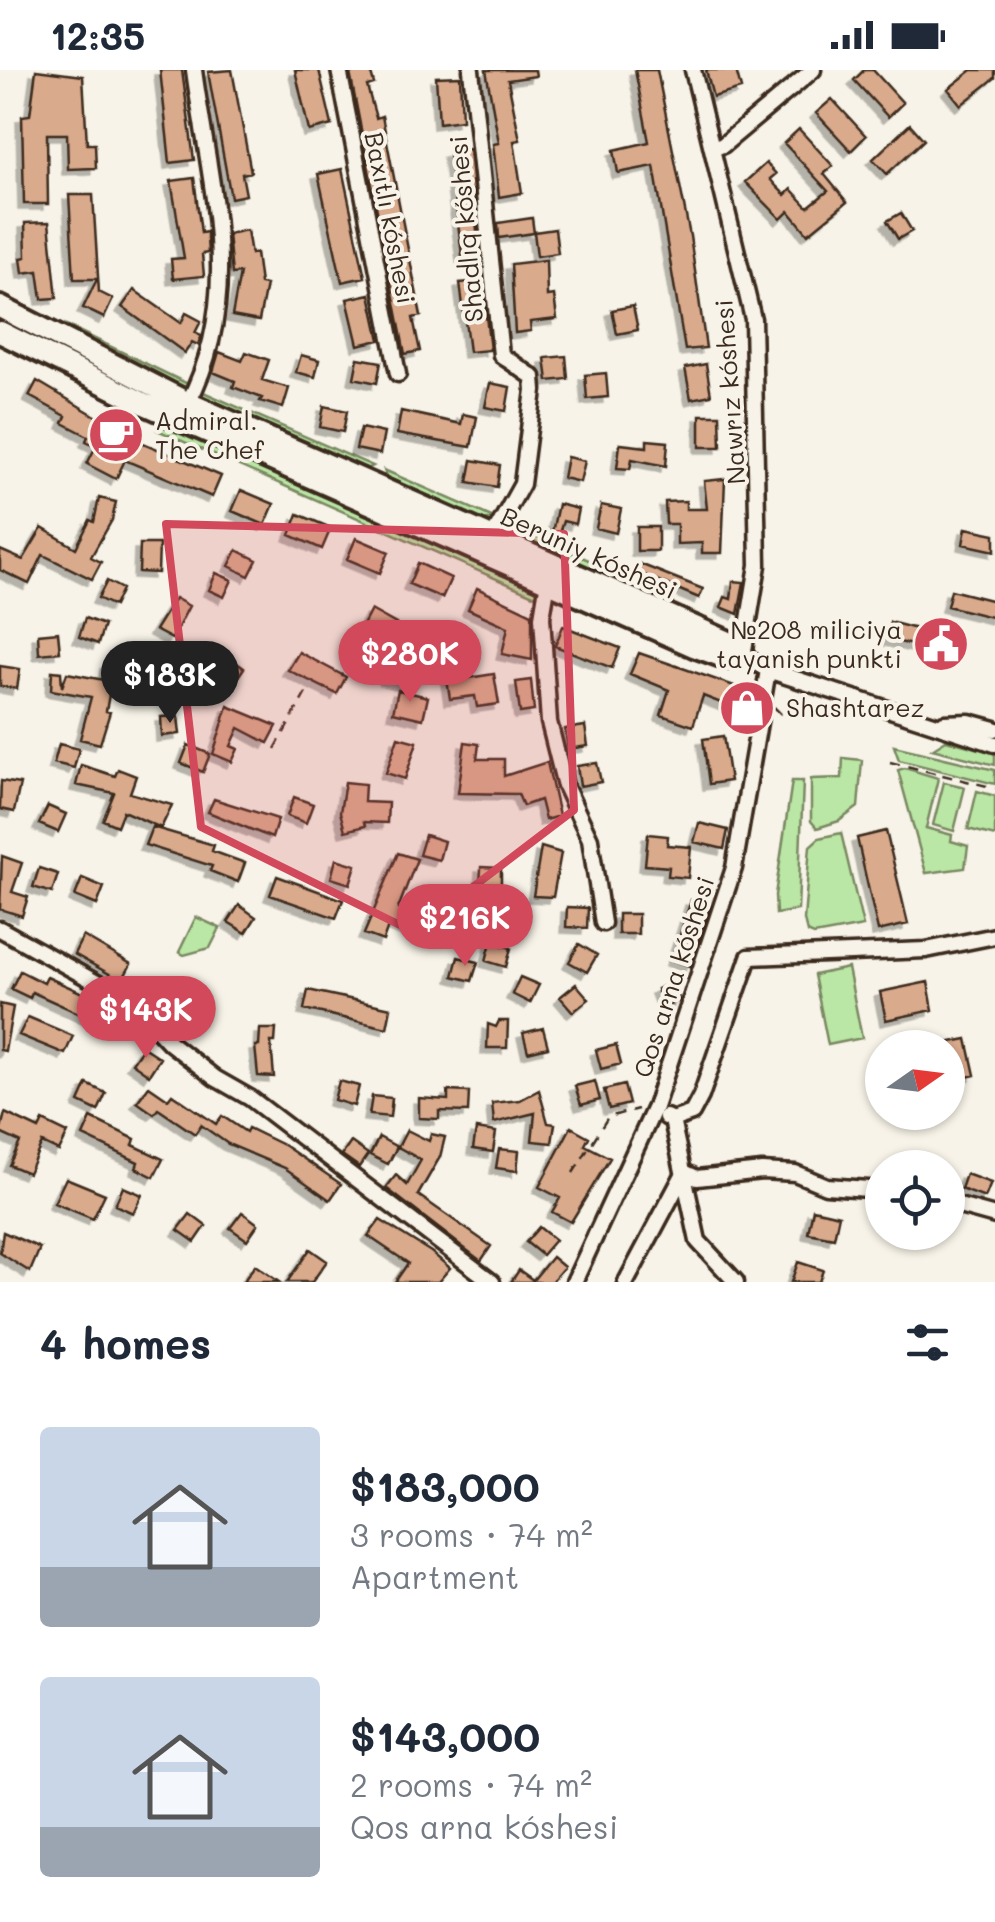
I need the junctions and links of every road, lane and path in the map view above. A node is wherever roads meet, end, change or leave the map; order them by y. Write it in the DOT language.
graph roads {
  1 [pos="194,70"];
  2 [pos="339,70"];
  3 [pos="471,70"];
  4 [pos="693,70"];
  5 [pos="813,70"];
  6 [pos="712,148"];
  7 [pos="0,307"];
  8 [pos="0,332"];
  9 [pos="45,344"];
  10 [pos="398,374"];
  11 [pos="188,403"];
  12 [pos="492,538"];
  13 [pos="548,581"];
  14 [pos="743,656"];
  15 [pos="768,670"];
  16 [pos="306,691"];
  17 [pos="938,724"];
  18 [pos="995,729"];
  19 [pos="995,744"];
  20 [pos="275,749"];
  21 [pos="890,762"];
  22 [pos="995,788"];
  23 [pos="603,923"];
  24 [pos="0,929"];
  25 [pos="995,936"];
  26 [pos="655,1107"];
  27 [pos="672,1120"];
  28 [pos="684,1172"];
  29 [pos="573,1173"];
  30 [pos="865,1189"];
  31 [pos="965,1207"];
  32 [pos="995,1216"];
  33 [pos="492,1282"];
  34 [pos="574,1282"];
  35 [pos="626,1282"];
  36 [pos="736,1282"];
  1 -- 11 [label="street"];
  2 -- 10 [label="street, Baxıtlı kóshesi"];
  3 -- 12 [label="street, Shadlıq kóshesi"];
  4 -- 6 [label="street, Nawrız kóshesi"];
  5 -- 6 [label="street"];
  6 -- 14 [label="street, Nawrız kóshesi"];
  7 -- 9 [label="street, Beruniy kóshesi"];
  8 -- 9 [label="street, Beruniy kóshesi"];
  9 -- 11 [label="street, Beruniy kóshesi"];
  9 -- 13 [label="street, Beruniy kóshesi"];
  11 -- 12 [label="street, Beruniy kóshesi"];
  12 -- 14 [label="street, Beruniy kóshesi"];
  13 -- 14 [label="street, Beruniy kóshesi"];
  13 -- 23 [label="street"];
  14 -- 15 [label="street"];
  15 -- 17 [label="street"];
  15 -- 26 [label="street, Qos arna kóshesi"];
  16 -- 20 [label="path"];
  17 -- 18 [label="street"];
  17 -- 19 [label="street"];
  21 -- 22 [label="path"];
  24 -- 33 [label="street"];
  25 -- 27 [label="street"];
  26 -- 27 [label="street"];
  26 -- 29 [label="path"];
  26 -- 34 [label="street, Qos arna kóshesi"];
  27 -- 28 [label="street"];
  28 -- 30 [label="street"];
  28 -- 35 [label="street"];
  28 -- 36 [label="street"];
  31 -- 32 [label="street"];
}
